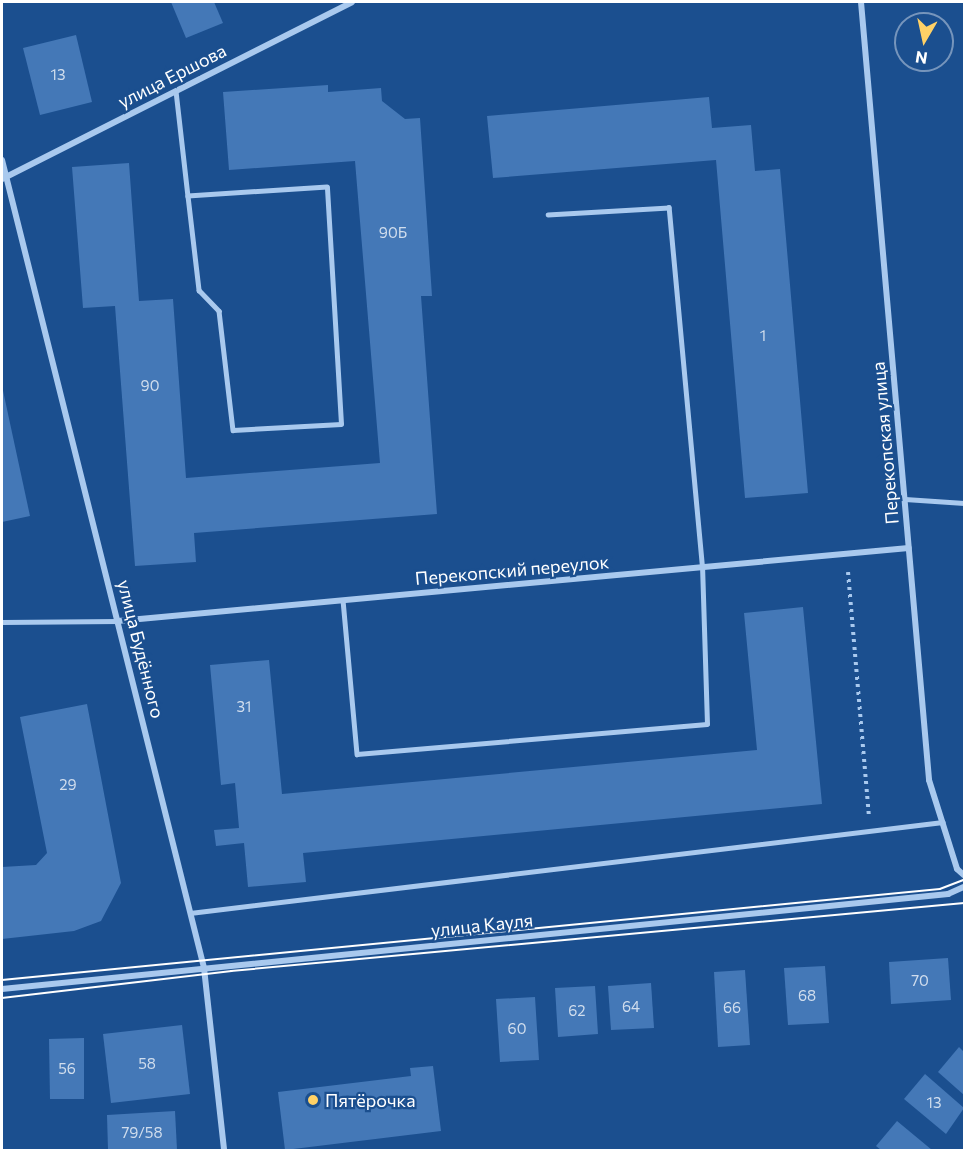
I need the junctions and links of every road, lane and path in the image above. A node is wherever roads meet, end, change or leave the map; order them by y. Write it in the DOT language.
graph roads {
  1 [pos="352,2"];
  2 [pos="861,2"];
  3 [pos="176,91"];
  4 [pos="2,160"];
  5 [pos="4,178"];
  6 [pos="188,196"];
  7 [pos="548,215"];
  8 [pos="905,499"];
  9 [pos="964,503"];
  10 [pos="909,548"];
  11 [pos="847,554"];
  12 [pos="702,567"];
  13 [pos="343,600"];
  14 [pos="118,621"];
  15 [pos="2,622"];
  16 [pos="943,822"];
  17 [pos="871,831"];
  18 [pos="964,875"];
  19 [pos="964,887"];
  20 [pos="190,913"];
  21 [pos="204,968"];
  22 [pos="2,989"];
  23 [pos="224,1150"];
  1 -- 3 [label="street, улица Ершова"];
  2 -- 8 [label="street, Перекопская улица"];
  3 -- 5 [label="street, улица Ершова"];
  3 -- 6 [label="lane"];
  4 -- 5 [label="street, улица Будённого"];
  5 -- 14 [label="street, улица Будённого"];
  6 -- 6 [label="lane"];
  7 -- 12 [label="lane"];
  8 -- 9 [label="lane"];
  8 -- 10 [label="street, Перекопская улица"];
  10 -- 11 [label="street, Перекопский переулок"];
  10 -- 16 [label="street, Перекопская улица"];
  11 -- 12 [label="street, Перекопский переулок"];
  11 -- 17 [label="path"];
  12 -- 13 [label="street, Перекопский переулок"];
  12 -- 13 [label="lane"];
  13 -- 14 [label="street, Перекопский переулок"];
  14 -- 15 [label="lane"];
  14 -- 20 [label="street, улица Будённого"];
  16 -- 17 [label="lane"];
  16 -- 18 [label="street, Перекопская улица"];
  17 -- 20 [label="lane"];
  19 -- 21 [label="street, улица Кауля"];
  20 -- 21 [label="street, улица Будённого"];
  21 -- 22 [label="street, улица Кауля"];
  21 -- 23 [label="street, улица Будённого"];
}
